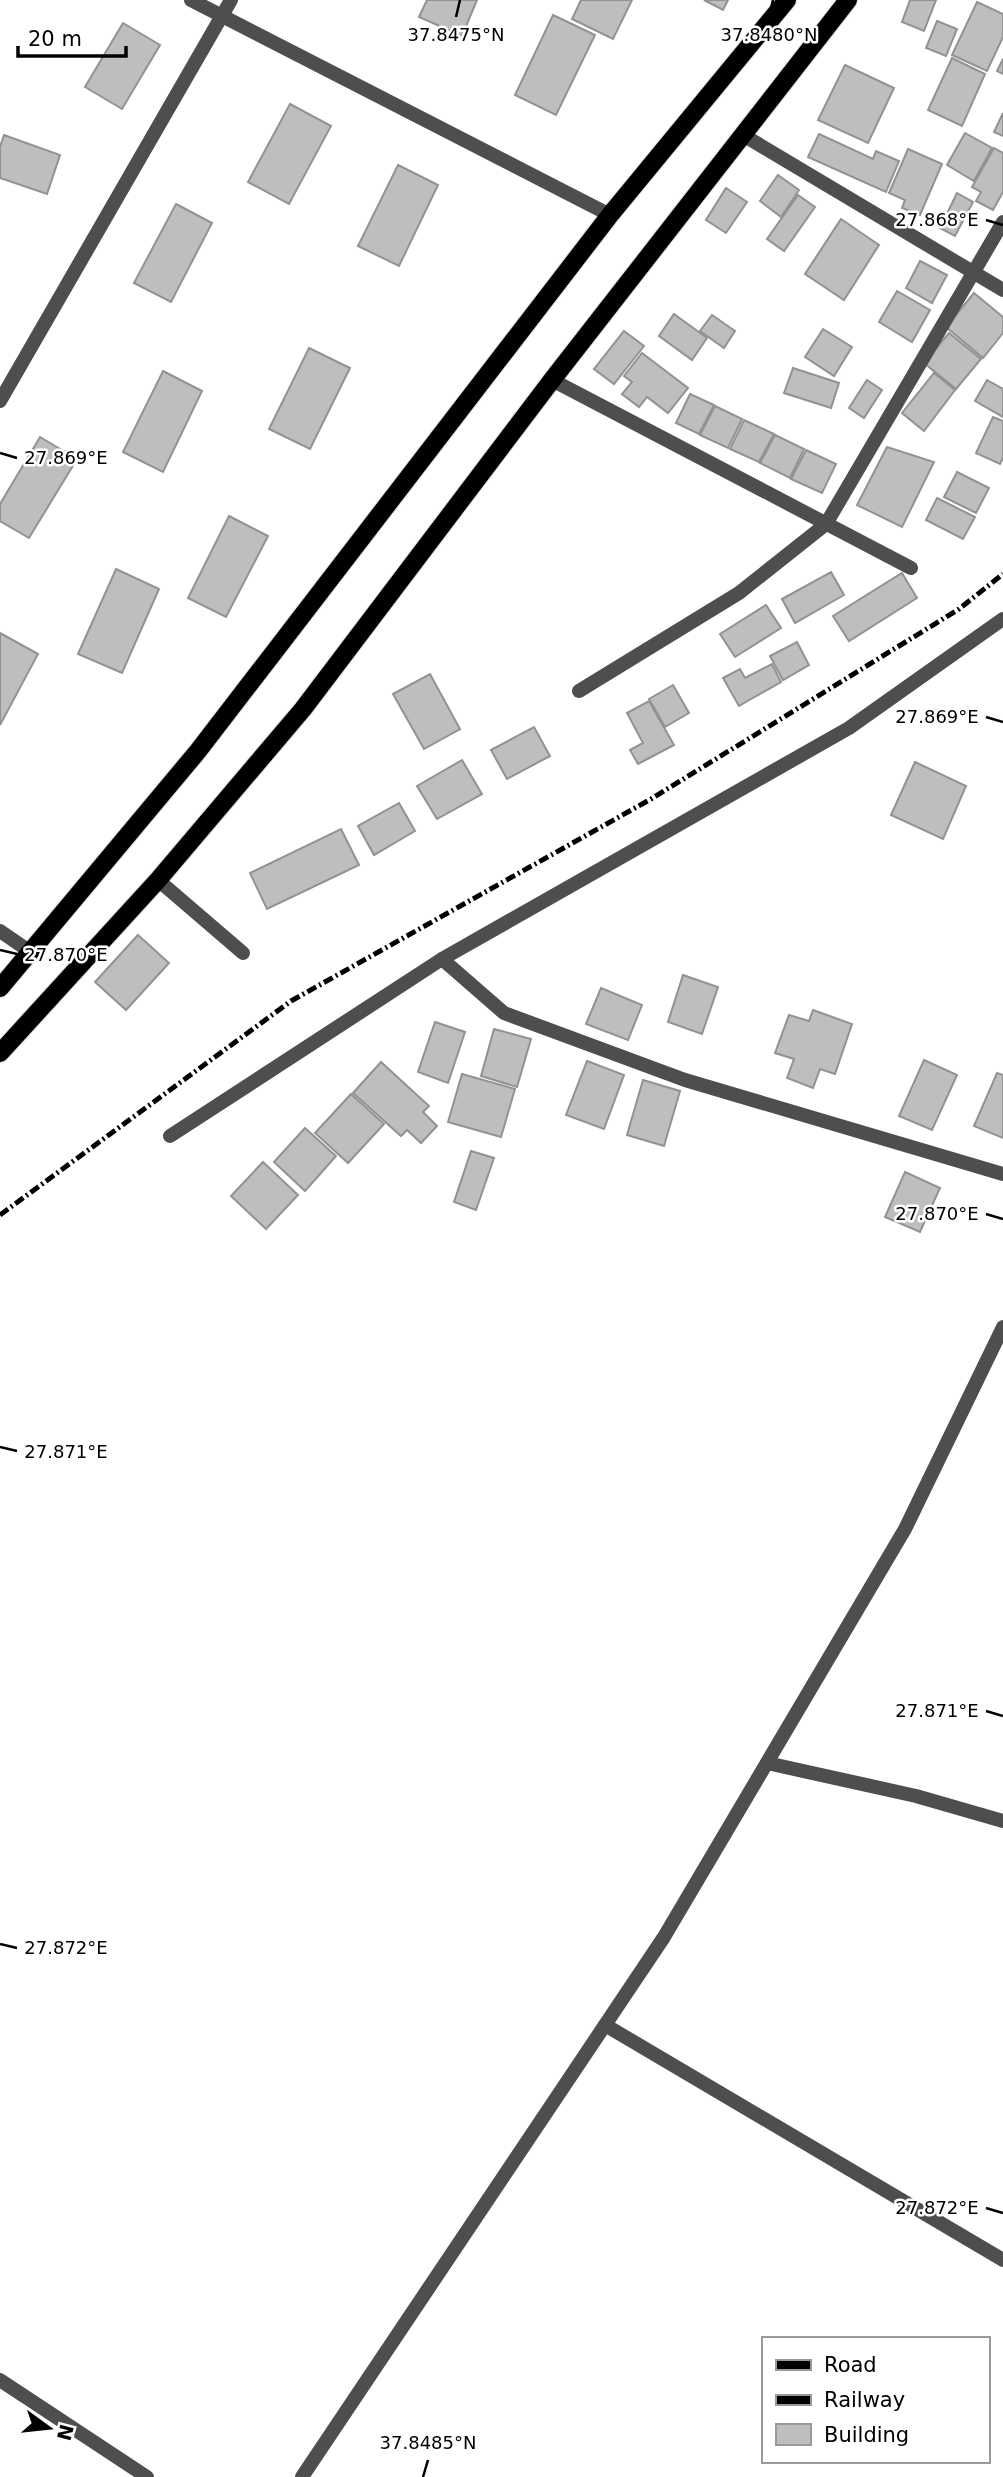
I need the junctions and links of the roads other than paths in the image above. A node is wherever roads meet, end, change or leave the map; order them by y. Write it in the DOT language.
graph roads {
  1 [pos="191,0"];
  2 [pos="231,0"];
  3 [pos="787,0"];
  4 [pos="848,0"];
  5 [pos="224,15"];
  6 [pos="743,135"];
  7 [pos="610,215"];
  8 [pos="1003,222"];
  9 [pos="971,272"];
  10 [pos="1003,290"];
  11 [pos="552,380"];
  12 [pos="0,401"];
  13 [pos="826,524"];
  14 [pos="911,568"];
  15 [pos="1003,619"];
  16 [pos="579,691"];
  17 [pos="158,880"];
  18 [pos="0,931"];
  19 [pos="32,953"];
  20 [pos="243,953"];
  21 [pos="442,959"];
  22 [pos="0,988"];
  23 [pos="0,1054"];
  24 [pos="170,1136"];
  25 [pos="1003,1174"];
  26 [pos="1003,1327"];
  27 [pos="767,1763"];
  28 [pos="1003,1821"];
  29 [pos="605,2025"];
  30 [pos="1003,2260"];
  31 [pos="0,2379"];
  32 [pos="147,2477"];
  33 [pos="302,2477"];
  1 -- 5 [label="street"];
  2 -- 5 [label="street"];
  3 -- 7 [label="main road"];
  4 -- 6 [label="main road"];
  5 -- 7 [label="street"];
  5 -- 12 [label="street"];
  6 -- 9 [label="street"];
  6 -- 11 [label="main road"];
  7 -- 19 [label="main road"];
  8 -- 9 [label="street"];
  9 -- 10 [label="street"];
  9 -- 13 [label="street"];
  11 -- 13 [label="street"];
  11 -- 17 [label="main road"];
  13 -- 14 [label="street"];
  13 -- 16 [label="street"];
  15 -- 21 [label="street"];
  17 -- 20 [label="street"];
  17 -- 23 [label="main road"];
  18 -- 19 [label="street"];
  19 -- 22 [label="main road"];
  21 -- 24 [label="street"];
  21 -- 25 [label="street"];
  26 -- 27 [label="street"];
  27 -- 28 [label="street"];
  27 -- 29 [label="street"];
  29 -- 30 [label="street"];
  29 -- 33 [label="street"];
  31 -- 32 [label="street"];
}
